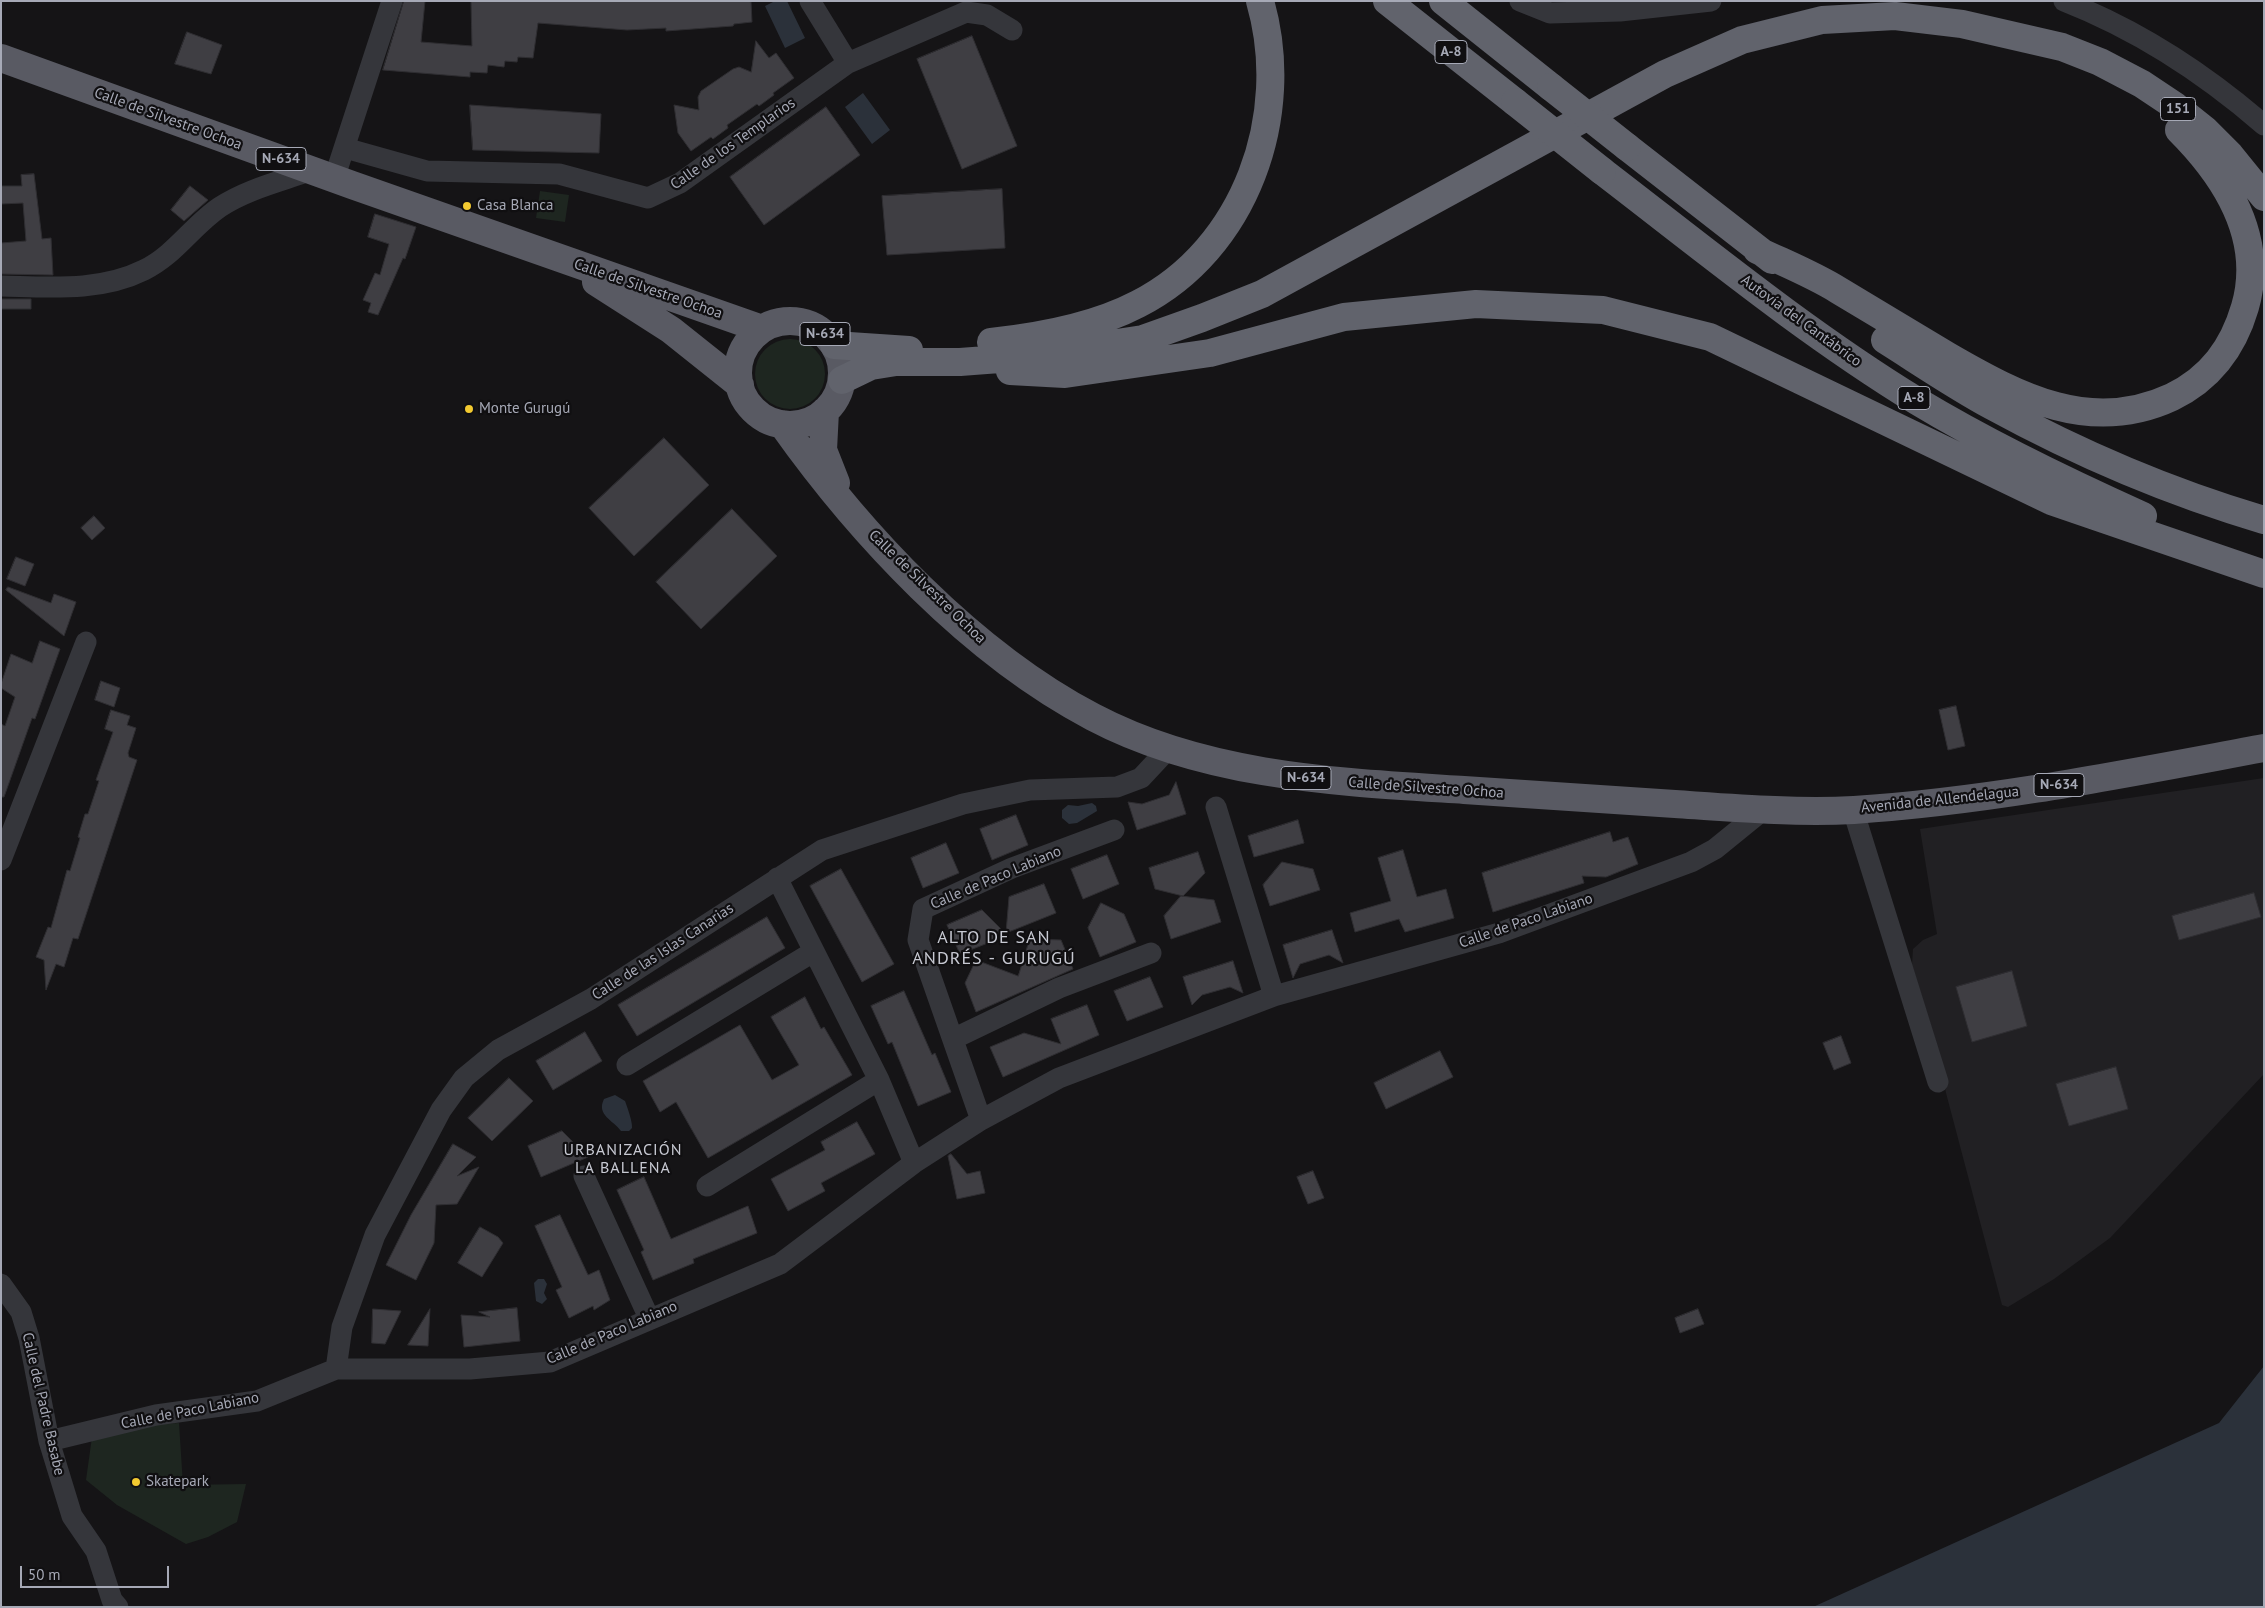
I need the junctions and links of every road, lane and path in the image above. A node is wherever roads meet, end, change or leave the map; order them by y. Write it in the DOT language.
graph roads {
  1 [pos="392,1"];
  2 [pos="810,1"];
  3 [pos="1260,1"];
  4 [pos="1387,1"];
  5 [pos="1443,1"];
  6 [pos="1520,1"];
  7 [pos="1711,1"];
  8 [pos="2064,1"];
  9 [pos="1012,30"];
  10 [pos="1,58"];
  11 [pos="2100,62"];
  12 [pos="848,63"];
  13 [pos="2264,124"];
  14 [pos="346,148"];
  15 [pos="323,175"];
  16 [pos="2264,197"];
  17 [pos="1757,250"];
  18 [pos="561,260"];
  19 [pos="1,286"];
  20 [pos="762,329"];
  21 [pos="834,345"];
  22 [pos="918,350"];
  23 [pos="1046,353"];
  24 [pos="960,362"];
  25 [pos="842,380"];
  26 [pos="740,385"];
  27 [pos="825,411"];
  28 [pos="782,424"];
  29 [pos="846,508"];
  30 [pos="2264,520"];
  31 [pos="2264,558"];
  32 [pos="2264,574"];
  33 [pos="86,642"];
  34 [pos="2264,748"];
  35 [pos="1168,749"];
  36 [pos="1216,807"];
  37 [pos="1763,810"];
  38 [pos="1853,810"];
  39 [pos="1114,830"];
  40 [pos="1,860"];
  41 [pos="777,878"];
  42 [pos="813,952"];
  43 [pos="1151,953"];
  44 [pos="1274,996"];
  45 [pos="953,1040"];
  46 [pos="627,1065"];
  47 [pos="878,1080"];
  48 [pos="1938,1082"];
  49 [pos="981,1120"];
  50 [pos="914,1163"];
  51 [pos="584,1176"];
  52 [pos="707,1186"];
  53 [pos="1,1284"];
  54 [pos="650,1318"];
  55 [pos="336,1369"];
  56 [pos="49,1441"];
  57 [pos="118,1607"];
  1 -- 14 [label="street"];
  2 -- 12 [label="street"];
  3 -- 22 [label="highway"];
  4 -- 31 [label="highway, Autovía del Cantábrico / A-8, bridge"];
  5 -- 17 [label="highway, A-8, bridge"];
  6 -- 7 [label="street"];
  8 -- 13 [label="street"];
  9 -- 12 [label="street, Calle de los Templarios"];
  10 -- 15 [label="highway, Calle de Silvestre Ochoa / N-634"];
  11 -- 16 [label="highway, 151"];
  11 -- 17 [label="highway"];
  11 -- 23 [label="highway"];
  12 -- 14 [label="street, Calle de los Templarios"];
  14 -- 15 [label="street"];
  15 -- 18 [label="highway, Calle de Silvestre Ochoa / N-634"];
  15 -- 19 [label="street"];
  17 -- 30 [label="highway, A-8"];
  18 -- 20 [label="highway, Calle de Silvestre Ochoa / N-634"];
  18 -- 26 [label="highway, Calle de Silvestre Ochoa / N-634"];
  20 -- 21 [label="highway, N-634"];
  20 -- 26 [label="highway, N-634"];
  21 -- 22 [label="highway"];
  21 -- 25 [label="highway, N-634"];
  22 -- 23 [label="highway"];
  23 -- 24 [label="highway"];
  24 -- 25 [label="highway"];
  24 -- 32 [label="highway"];
  25 -- 27 [label="highway, N-634"];
  26 -- 28 [label="highway, N-634"];
  27 -- 28 [label="highway"];
  27 -- 29 [label="highway, N-634"];
  28 -- 29 [label="highway, N-634"];
  29 -- 35 [label="highway, Calle de Silvestre Ochoa / N-634"];
  33 -- 40 [label="street"];
  34 -- 38 [label="highway, Avenida de Allendelagua / N-634"];
  35 -- 37 [label="highway, Calle de Silvestre Ochoa / N-634"];
  35 -- 41 [label="street, Calle de las Islas Canarias"];
  36 -- 44 [label="street"];
  37 -- 38 [label="highway, Calle de Silvestre Ochoa / N-634"];
  37 -- 44 [label="street, Calle de Paco Labiano"];
  38 -- 48 [label="street"];
  39 -- 45 [label="street, Calle de Paco Labiano"];
  41 -- 42 [label="street"];
  41 -- 55 [label="street, Calle de las Islas Canarias"];
  42 -- 46 [label="street"];
  42 -- 47 [label="street"];
  43 -- 45 [label="street"];
  44 -- 49 [label="street, Calle de Paco Labiano"];
  45 -- 49 [label="street, Calle de Paco Labiano"];
  47 -- 50 [label="street"];
  47 -- 52 [label="street"];
  49 -- 50 [label="street, Calle de Paco Labiano"];
  50 -- 54 [label="street, Calle de Paco Labiano"];
  51 -- 54 [label="street"];
  53 -- 56 [label="street, Calle del Padre Basabe"];
  54 -- 55 [label="street, Calle de Paco Labiano"];
  55 -- 56 [label="street, Calle de Paco Labiano"];
  56 -- 57 [label="street, Calle del Padre Basabe"];
}
